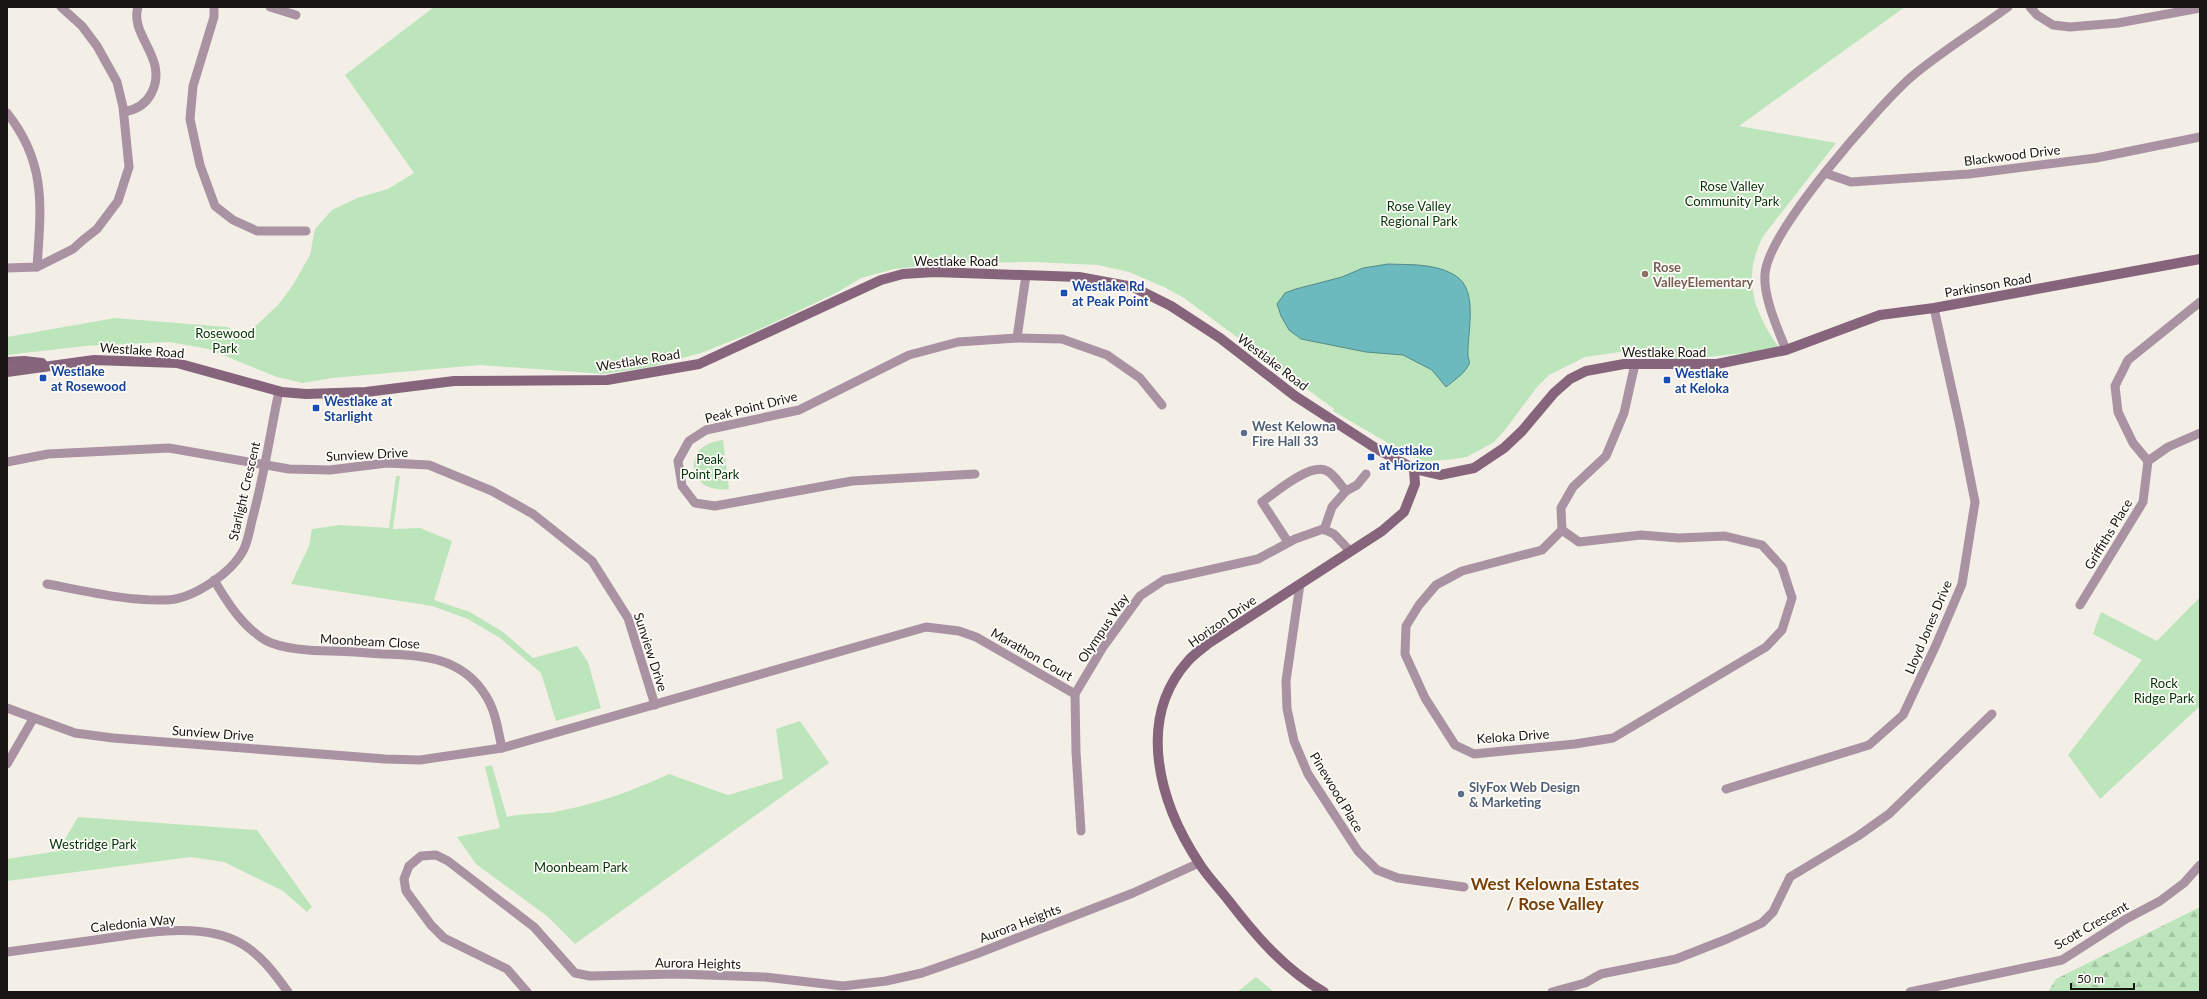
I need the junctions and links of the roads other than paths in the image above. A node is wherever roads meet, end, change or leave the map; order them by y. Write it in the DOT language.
graph roads {
  1 [pos="61,7"];
  2 [pos="138,7"];
  3 [pos="214,7"];
  4 [pos="270,7"];
  5 [pos="2008,7"];
  6 [pos="2030,7"];
  7 [pos="2200,8"];
  8 [pos="296,15"];
  9 [pos="124,112"];
  10 [pos="7,113"];
  11 [pos="2200,137"];
  12 [pos="1825,174"];
  13 [pos="306,231"];
  14 [pos="2200,259"];
  15 [pos="37,267"];
  16 [pos="7,268"];
  17 [pos="1026,275"];
  18 [pos="2200,302"];
  19 [pos="1934,308"];
  20 [pos="1017,338"];
  21 [pos="1786,350"];
  22 [pos="7,362"];
  23 [pos="58,364"];
  24 [pos="1635,364"];
  25 [pos="7,372"];
  26 [pos="279,391"];
  27 [pos="1162,405"];
  28 [pos="2200,433"];
  29 [pos="2148,461"];
  30 [pos="7,462"];
  31 [pos="265,465"];
  32 [pos="1414,469"];
  33 [pos="975,474"];
  34 [pos="1366,474"];
  35 [pos="1346,491"];
  36 [pos="1324,530"];
  37 [pos="1562,530"];
  38 [pos="1288,542"];
  39 [pos="1350,551"];
  40 [pos="214,580"];
  41 [pos="47,584"];
  42 [pos="1300,584"];
  43 [pos="2080,605"];
  44 [pos="976,636"];
  45 [pos="1075,694"];
  46 [pos="655,705"];
  47 [pos="7,708"];
  48 [pos="1992,714"];
  49 [pos="33,719"];
  50 [pos="502,748"];
  51 [pos="7,764"];
  52 [pos="1726,789"];
  53 [pos="1081,831"];
  54 [pos="1199,863"];
  55 [pos="2200,865"];
  56 [pos="1464,887"];
  57 [pos="7,952"];
  58 [pos="288,992"];
  59 [pos="527,992"];
  60 [pos="1324,992"];
  61 [pos="1552,992"];
  62 [pos="1910,992"];
  1 -- 9 [label="street"];
  2 -- 9 [label="street"];
  3 -- 13 [label="street"];
  4 -- 8 [label="street"];
  5 -- 12 [label="street"];
  6 -- 7 [label="street"];
  9 -- 15 [label="street"];
  10 -- 15 [label="street"];
  11 -- 12 [label="street, Blackwood Drive"];
  12 -- 21 [label="street"];
  14 -- 19 [label="street, Parkinson Road"];
  15 -- 16 [label="street"];
  17 -- 20 [label="street"];
  17 -- 26 [label="street, Westlake Road"];
  17 -- 32 [label="street, Westlake Road"];
  18 -- 29 [label="street"];
  19 -- 21 [label="street, Parkinson Road"];
  19 -- 52 [label="street, Lloyd Jones Drive"];
  20 -- 27 [label="street, Peak Point Drive"];
  20 -- 33 [label="street, Peak Point Drive"];
  21 -- 24 [label="street, Westlake Road"];
  22 -- 23 [label="street"];
  23 -- 25 [label="street, Westlake Road"];
  23 -- 26 [label="street, Westlake Road"];
  24 -- 32 [label="street, Westlake Road"];
  24 -- 37 [label="street"];
  26 -- 31 [label="street, Starlight Crescent"];
  28 -- 29 [label="street"];
  29 -- 43 [label="street, Griffiths Place"];
  30 -- 31 [label="street, Sunview Drive"];
  31 -- 40 [label="street, Starlight Crescent"];
  31 -- 46 [label="street, Sunview Drive"];
  32 -- 39 [label="street, Horizon Drive"];
  34 -- 35 [label="street"];
  35 -- 36 [label="street"];
  35 -- 38 [label="street"];
  36 -- 38 [label="street, Olympus Way"];
  36 -- 39 [label="street"];
  37 -- 37 [label="street, Keloka Drive"];
  38 -- 45 [label="street, Olympus Way"];
  39 -- 42 [label="street, Horizon Drive"];
  40 -- 41 [label="street, Starlight Crescent"];
  40 -- 50 [label="street, Moonbeam Close"];
  42 -- 54 [label="street, Horizon Drive"];
  42 -- 56 [label="street, Pinewood Place"];
  44 -- 45 [label="street, Marathon Court"];
  44 -- 46 [label="street, Sunview Drive"];
  45 -- 53 [label="street"];
  46 -- 50 [label="street, Sunview Drive"];
  47 -- 49 [label="street, Sunview Drive"];
  48 -- 61 [label="street"];
  49 -- 50 [label="street, Sunview Drive"];
  49 -- 51 [label="street"];
  54 -- 59 [label="street, Aurora Heights"];
  54 -- 60 [label="street, Horizon Drive"];
  55 -- 62 [label="street, Scott Crescent"];
  57 -- 58 [label="street, Caledonia Way"];
}
